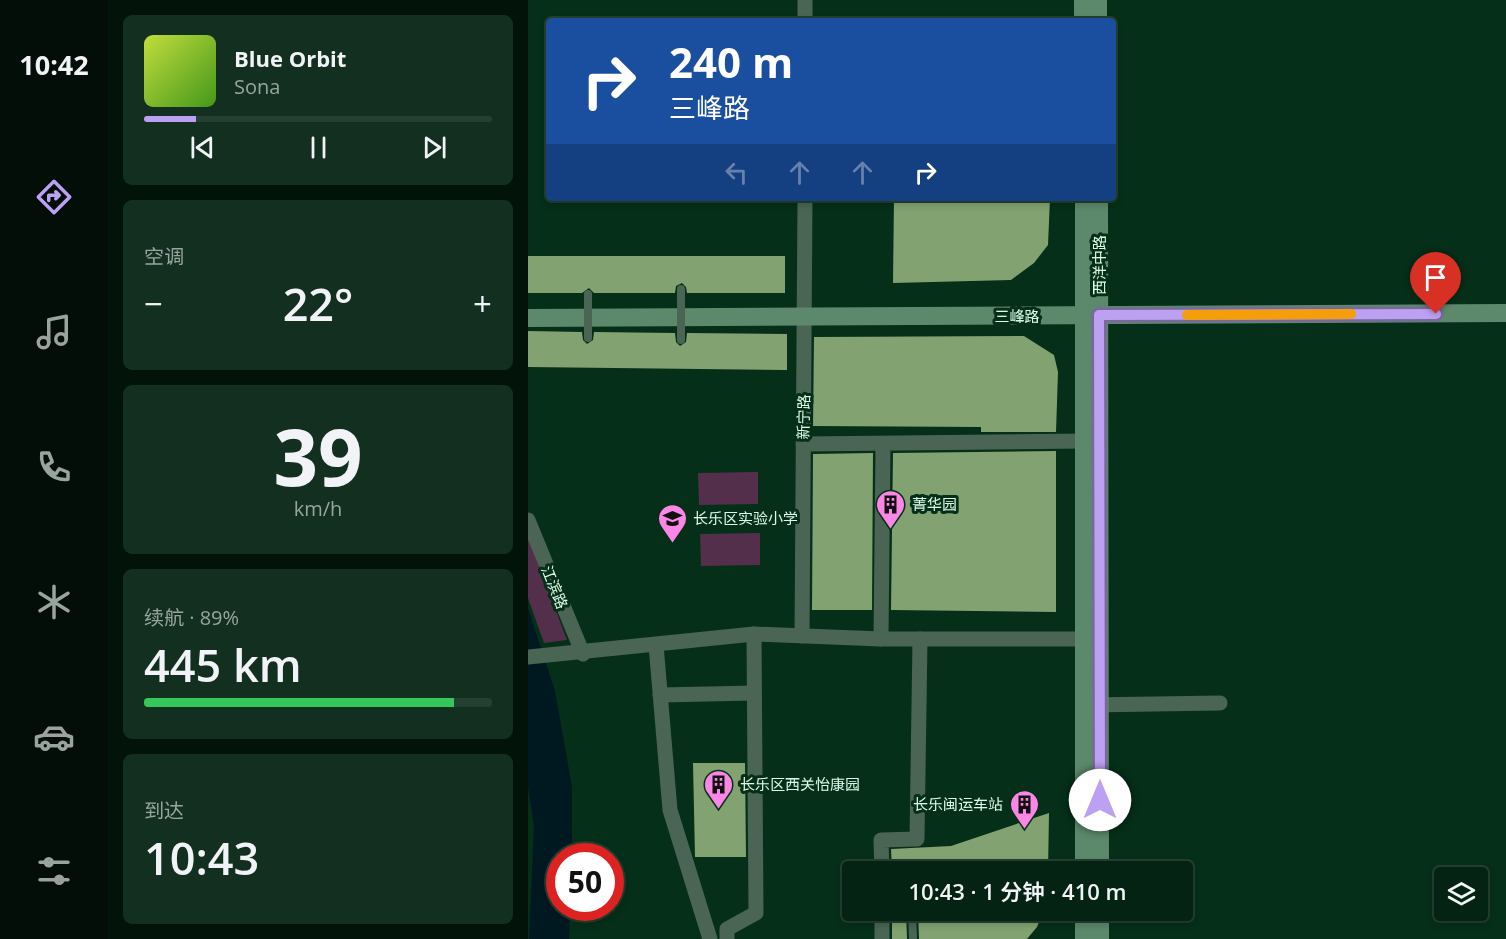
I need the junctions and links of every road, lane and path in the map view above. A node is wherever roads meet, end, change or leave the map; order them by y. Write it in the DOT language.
graph roads {
  1 [pos="805,0"];
  2 [pos="1083,0"];
  3 [pos="1098,0"];
  4 [pos="805,18"];
  5 [pos="1083,18"];
  6 [pos="1098,18"];
  7 [pos="804,201"];
  8 [pos="1084,201"];
  9 [pos="1099,201"];
  10 [pos="681,289"];
  11 [pos="588,294"];
  12 [pos="1506,314"];
  13 [pos="1092,315"];
  14 [pos="528,318"];
  15 [pos="804,318"];
  16 [pos="588,338"];
  17 [pos="681,340"];
  18 [pos="1084,441"];
  19 [pos="803,444"];
  20 [pos="883,444"];
  21 [pos="528,520"];
  22 [pos="754,634"];
  23 [pos="802,636"];
  24 [pos="881,639"];
  25 [pos="920,639"];
  26 [pos="1085,639"];
  27 [pos="656,645"];
  28 [pos="583,654"];
  29 [pos="528,657"];
  30 [pos="754,693"];
  31 [pos="660,695"];
  32 [pos="1220,704"];
  33 [pos="1093,705"];
  34 [pos="882,861"];
  35 [pos="1085,861"];
  36 [pos="1100,861"];
  37 [pos="882,921"];
  38 [pos="912,921"];
  39 [pos="1084,921"];
  40 [pos="1100,921"];
  41 [pos="710,939"];
  42 [pos="727,939"];
  43 [pos="882,939"];
  44 [pos="912,939"];
  45 [pos="1084,939"];
  46 [pos="1100,939"];
  1 -- 4 [label="street"];
  2 -- 5 [label="main road"];
  3 -- 6 [label="main road"];
  7 -- 15 [label="street, 新宁路"];
  8 -- 13 [label="main road, 西洋中路"];
  9 -- 13 [label="main road, 西洋中路"];
  10 -- 17 [label="lane, bridge"];
  11 -- 16 [label="lane, bridge"];
  12 -- 13 [label="main road, 三峰路"];
  13 -- 15 [label="main road, 三峰路"];
  13 -- 18 [label="main road, 西洋中路"];
  13 -- 33 [label="main road, 西洋中路"];
  14 -- 15 [label="main road, 三峰路"];
  15 -- 19 [label="street, 新宁路"];
  18 -- 20 [label="street"];
  18 -- 26 [label="main road, 西洋中路"];
  19 -- 20 [label="street"];
  19 -- 23 [label="street, 新宁路"];
  20 -- 24 [label="street"];
  21 -- 28 [label="street, 江滨路"];
  22 -- 23 [label="street"];
  22 -- 27 [label="street"];
  22 -- 30 [label="street"];
  23 -- 24 [label="street"];
  24 -- 25 [label="street"];
  25 -- 26 [label="street"];
  25 -- 34 [label="street"];
  26 -- 33 [label="main road, 西洋中路"];
  27 -- 28 [label="street"];
  27 -- 31 [label="street"];
  28 -- 29 [label="street"];
  30 -- 31 [label="street"];
  30 -- 42 [label="street"];
  31 -- 41 [label="street"];
  32 -- 33 [label="street"];
  33 -- 35 [label="main road, 西洋中路"];
  33 -- 36 [label="main road, 西洋中路"];
  37 -- 43 [label="street"];
  38 -- 44 [label="lane"];
  39 -- 45 [label="main road"];
  40 -- 46 [label="main road"];
}
